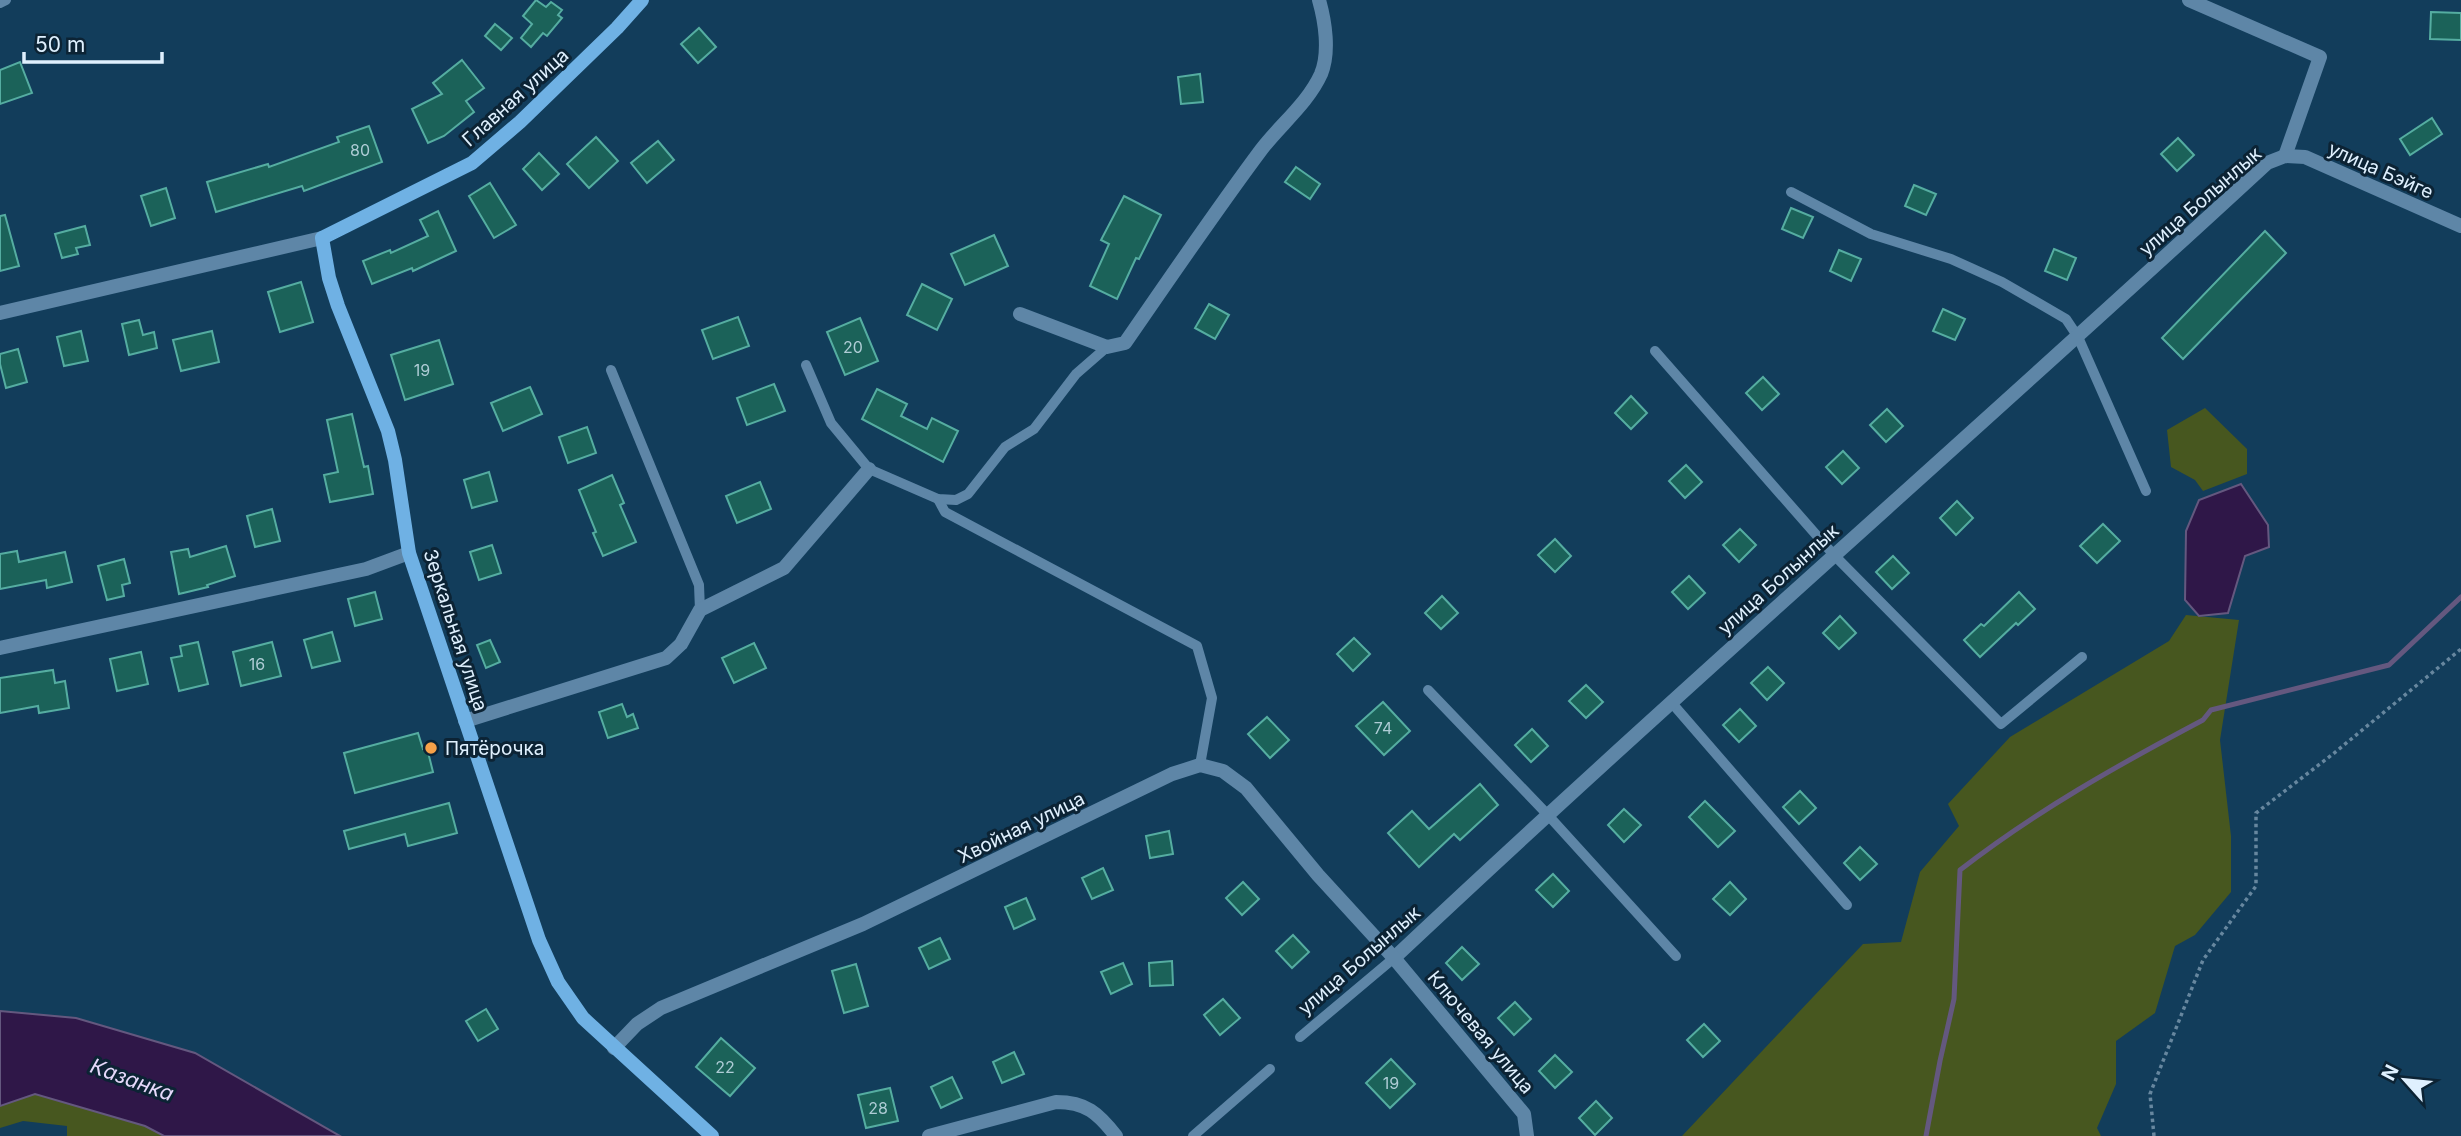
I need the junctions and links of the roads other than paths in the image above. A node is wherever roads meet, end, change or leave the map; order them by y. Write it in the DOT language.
graph roads {
  1 [pos="6,0"];
  2 [pos="642,0"];
  3 [pos="1319,0"];
  4 [pos="2189,0"];
  5 [pos="0,3"];
  6 [pos="2285,156"];
  7 [pos="1791,192"];
  8 [pos="2461,226"];
  9 [pos="321,238"];
  10 [pos="0,313"];
  11 [pos="1020,314"];
  12 [pos="2078,337"];
  13 [pos="1107,347"];
  14 [pos="1655,351"];
  15 [pos="806,365"];
  16 [pos="611,370"];
  17 [pos="870,469"];
  18 [pos="2146,491"];
  19 [pos="937,499"];
  20 [pos="409,553"];
  21 [pos="1833,554"];
  22 [pos="700,610"];
  23 [pos="0,648"];
  24 [pos="2082,657"];
  25 [pos="1428,690"];
  26 [pos="1671,702"];
  27 [pos="465,721"];
  28 [pos="1200,765"];
  29 [pos="1547,814"];
  30 [pos="1847,905"];
  31 [pos="1676,956"];
  32 [pos="1394,958"];
  33 [pos="1300,1037"];
  34 [pos="614,1048"];
  35 [pos="1270,1069"];
  36 [pos="712,1136"];
  37 [pos="929,1136"];
  38 [pos="1116,1136"];
  39 [pos="1194,1136"];
  40 [pos="1527,1136"];
  1 -- 5 [label="lane"];
  2 -- 9 [label="street, Главная улица"];
  3 -- 13 [label="street"];
  4 -- 6 [label="street"];
  6 -- 8 [label="street, улица Бэйге"];
  6 -- 12 [label="street, улица Болынлык"];
  7 -- 12 [label="lane"];
  9 -- 10 [label="street"];
  9 -- 20 [label="street, Зеркальная улица"];
  11 -- 13 [label="street"];
  12 -- 18 [label="lane"];
  12 -- 21 [label="street, улица Болынлык"];
  13 -- 19 [label="lane"];
  14 -- 21 [label="lane"];
  15 -- 17 [label="lane"];
  16 -- 22 [label="lane"];
  17 -- 19 [label="lane"];
  17 -- 22 [label="street"];
  19 -- 28 [label="lane"];
  20 -- 23 [label="street"];
  20 -- 27 [label="street, Зеркальная улица"];
  21 -- 24 [label="lane"];
  21 -- 26 [label="street, улица Болынлык"];
  22 -- 27 [label="street"];
  25 -- 29 [label="lane"];
  26 -- 29 [label="street, улица Болынлык"];
  26 -- 30 [label="lane"];
  27 -- 34 [label="street, Зеркальная улица"];
  28 -- 32 [label="street"];
  28 -- 34 [label="street, Хвойная улица"];
  29 -- 31 [label="lane"];
  29 -- 32 [label="street, улица Болынлык"];
  32 -- 33 [label="lane, улица Болынлык"];
  32 -- 40 [label="street, Ключевая улица"];
  34 -- 36 [label="street, Зеркальная улица"];
  35 -- 39 [label="lane"];
  37 -- 38 [label="street"];
}
